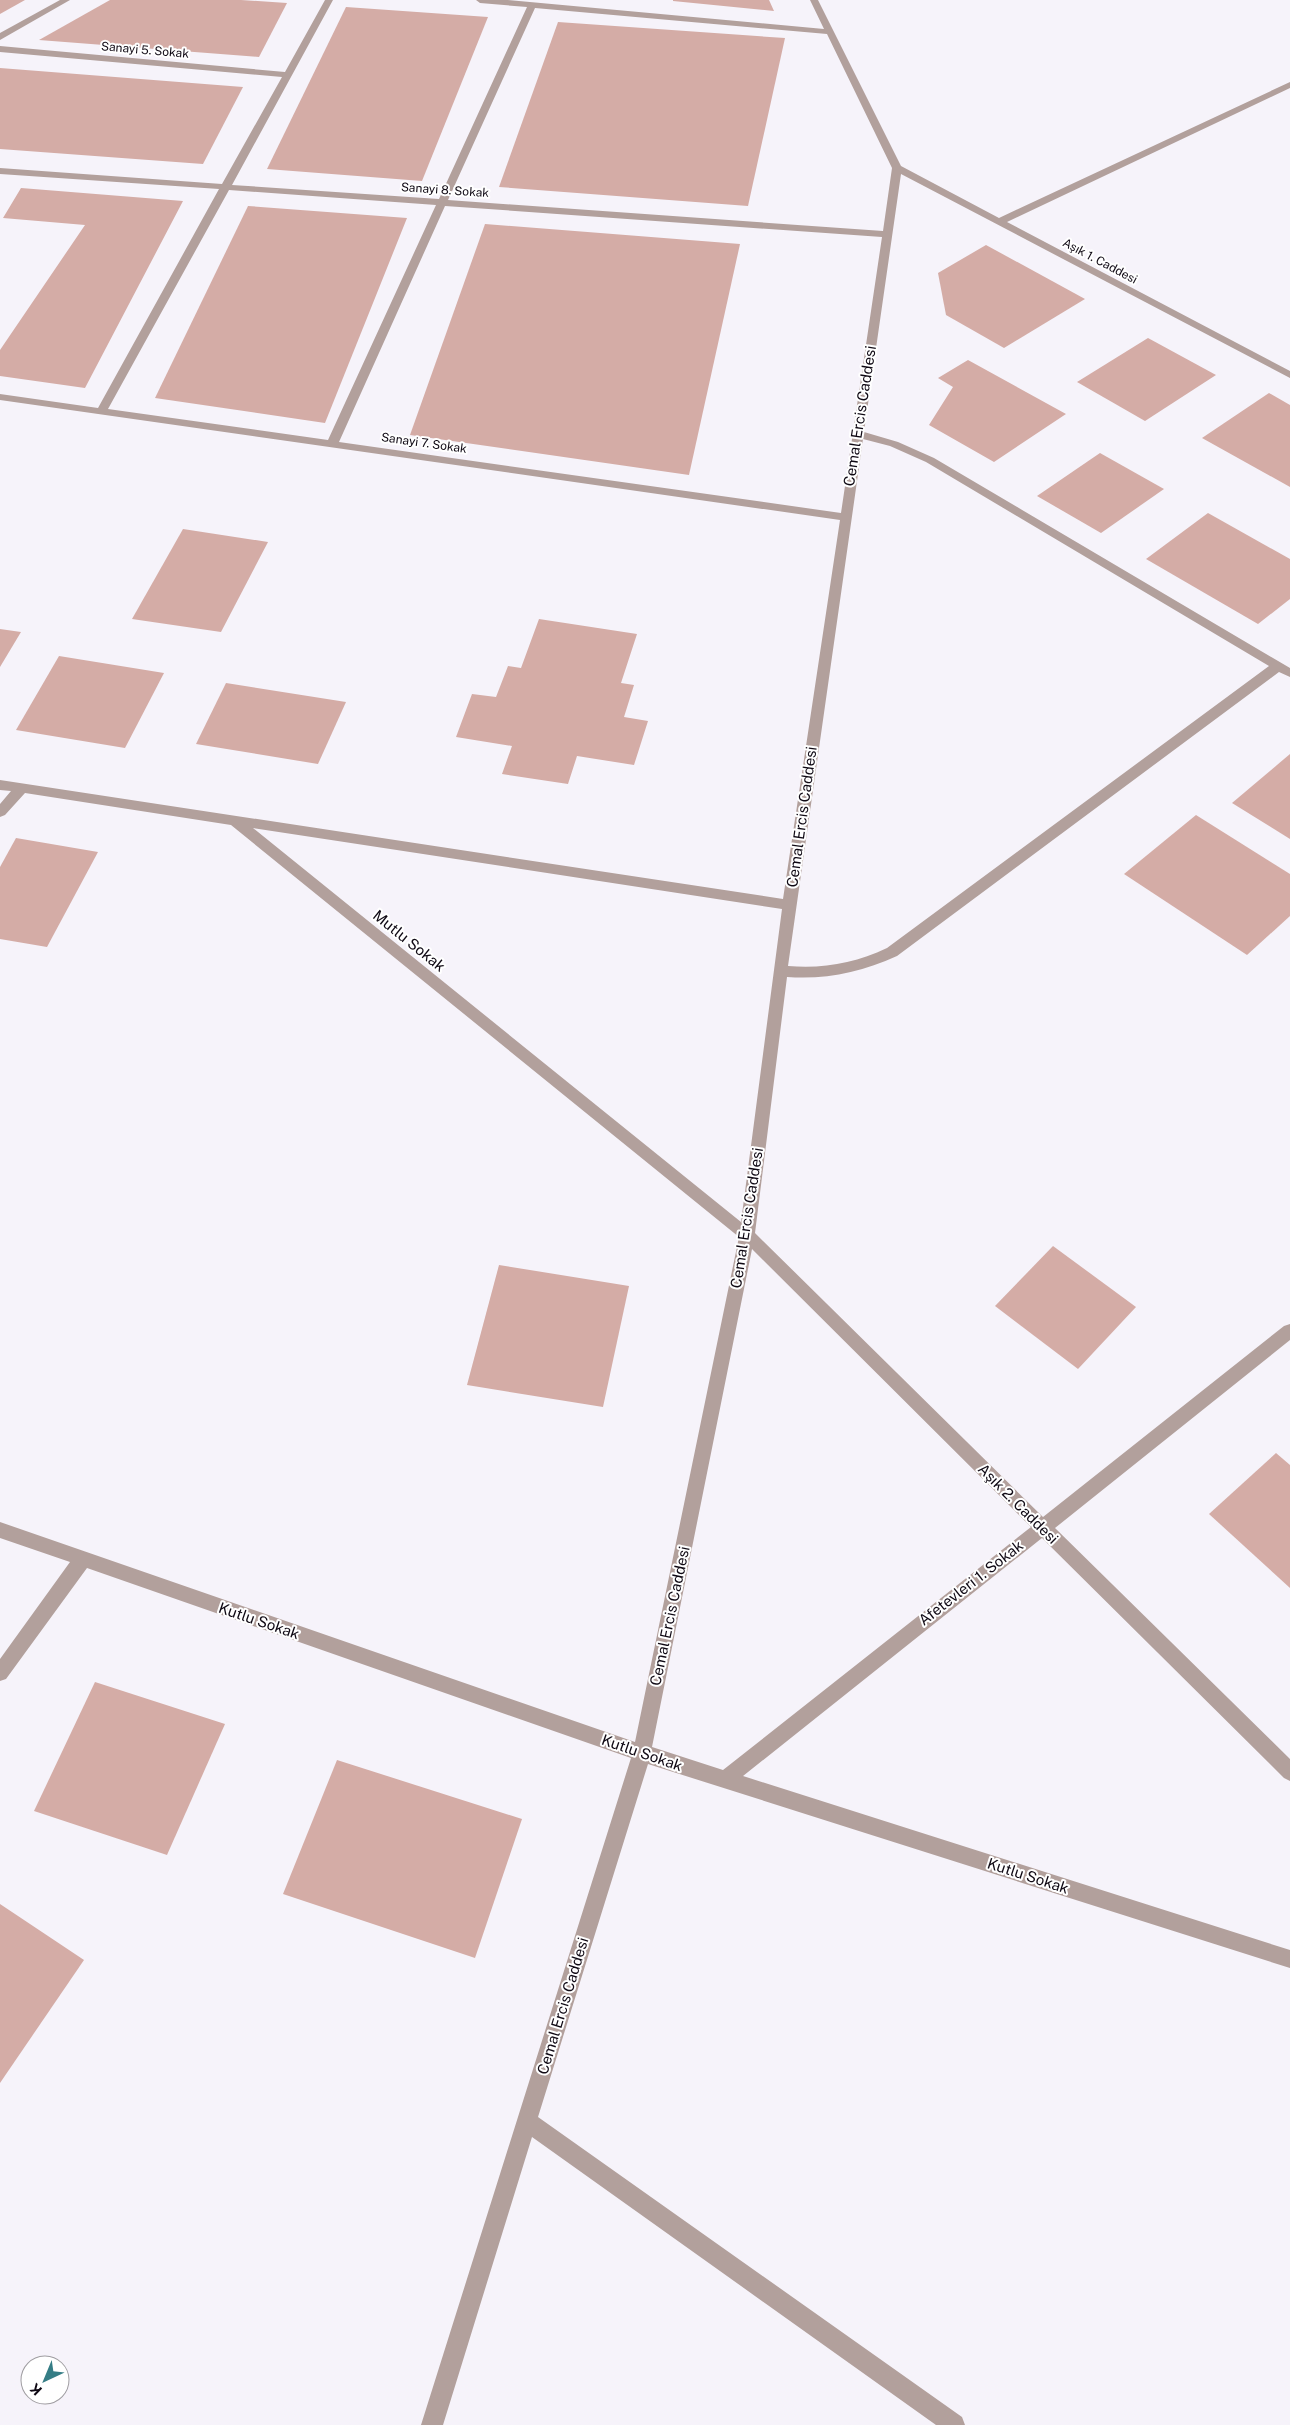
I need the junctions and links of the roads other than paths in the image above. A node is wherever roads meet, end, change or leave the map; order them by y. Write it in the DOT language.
graph roads {
  1 [pos="66,0"];
  2 [pos="329,0"];
  3 [pos="480,0"];
  4 [pos="814,0"];
  5 [pos="532,5"];
  6 [pos="830,32"];
  7 [pos="0,37"];
  8 [pos="0,50"];
  9 [pos="287,75"];
  10 [pos="1290,85"];
  11 [pos="897,168"];
  12 [pos="0,171"];
  13 [pos="225,187"];
  14 [pos="442,203"];
  15 [pos="999,222"];
  16 [pos="888,234"];
  17 [pos="1290,375"];
  18 [pos="0,397"];
  19 [pos="101,412"];
  20 [pos="857,434"];
  21 [pos="332,444"];
  22 [pos="844,517"];
  23 [pos="1284,669"];
  24 [pos="0,785"];
  25 [pos="21,789"];
  26 [pos="0,812"];
  27 [pos="234,820"];
  28 [pos="789,905"];
  29 [pos="780,971"];
  30 [pos="747,1235"];
  31 [pos="1290,1331"];
  32 [pos="1042,1527"];
  33 [pos="0,1530"];
  34 [pos="83,1560"];
  35 [pos="0,1673"];
  36 [pos="642,1753"];
  37 [pos="1290,1772"];
  38 [pos="724,1780"];
  39 [pos="1290,1959"];
  40 [pos="528,2121"];
  41 [pos="432,2425"];
  42 [pos="954,2425"];
  1 -- 7 [label="street"];
  2 -- 9 [label="street"];
  3 -- 5 [label="street"];
  4 -- 6 [label="street"];
  5 -- 6 [label="street"];
  5 -- 14 [label="street"];
  6 -- 11 [label="street"];
  8 -- 9 [label="street, Sanayi 5. Sokak"];
  9 -- 13 [label="street"];
  10 -- 15 [label="street"];
  11 -- 15 [label="street, Aşık 1. Caddesi"];
  11 -- 16 [label="street, Cemal Ercis Caddesi"];
  12 -- 13 [label="street, Sanayi 8. Sokak"];
  13 -- 14 [label="street, Sanayi 8. Sokak"];
  13 -- 19 [label="street"];
  14 -- 16 [label="street, Sanayi 8. Sokak"];
  14 -- 21 [label="street"];
  15 -- 17 [label="street, Aşık 1. Caddesi"];
  16 -- 20 [label="street, Cemal Ercis Caddesi"];
  18 -- 19 [label="street, Sanayi 7. Sokak"];
  19 -- 21 [label="street, Sanayi 7. Sokak"];
  20 -- 22 [label="street, Cemal Ercis Caddesi"];
  20 -- 23 [label="street"];
  21 -- 22 [label="street, Sanayi 7. Sokak"];
  22 -- 28 [label="street, Cemal Ercis Caddesi"];
  23 -- 29 [label="street"];
  24 -- 25 [label="street"];
  25 -- 26 [label="street"];
  25 -- 27 [label="street"];
  27 -- 28 [label="street"];
  27 -- 30 [label="street, Mutlu Sokak"];
  28 -- 29 [label="street, Cemal Ercis Caddesi"];
  29 -- 30 [label="street, Cemal Ercis Caddesi"];
  30 -- 32 [label="street, Aşık 2. Caddesi"];
  30 -- 36 [label="street, Cemal Ercis Caddesi"];
  31 -- 32 [label="street, Afetevleri 1. Sokak"];
  32 -- 37 [label="street, Aşık 2. Caddesi"];
  32 -- 38 [label="street, Afetevleri 1. Sokak"];
  33 -- 34 [label="street, Kutlu Sokak"];
  34 -- 35 [label="street"];
  34 -- 36 [label="street, Kutlu Sokak"];
  36 -- 38 [label="street, Kutlu Sokak"];
  36 -- 40 [label="street, Cemal Ercis Caddesi"];
  38 -- 39 [label="street, Kutlu Sokak"];
  40 -- 41 [label="street, Cemal Ercis Caddesi"];
  40 -- 42 [label="street"];
}
